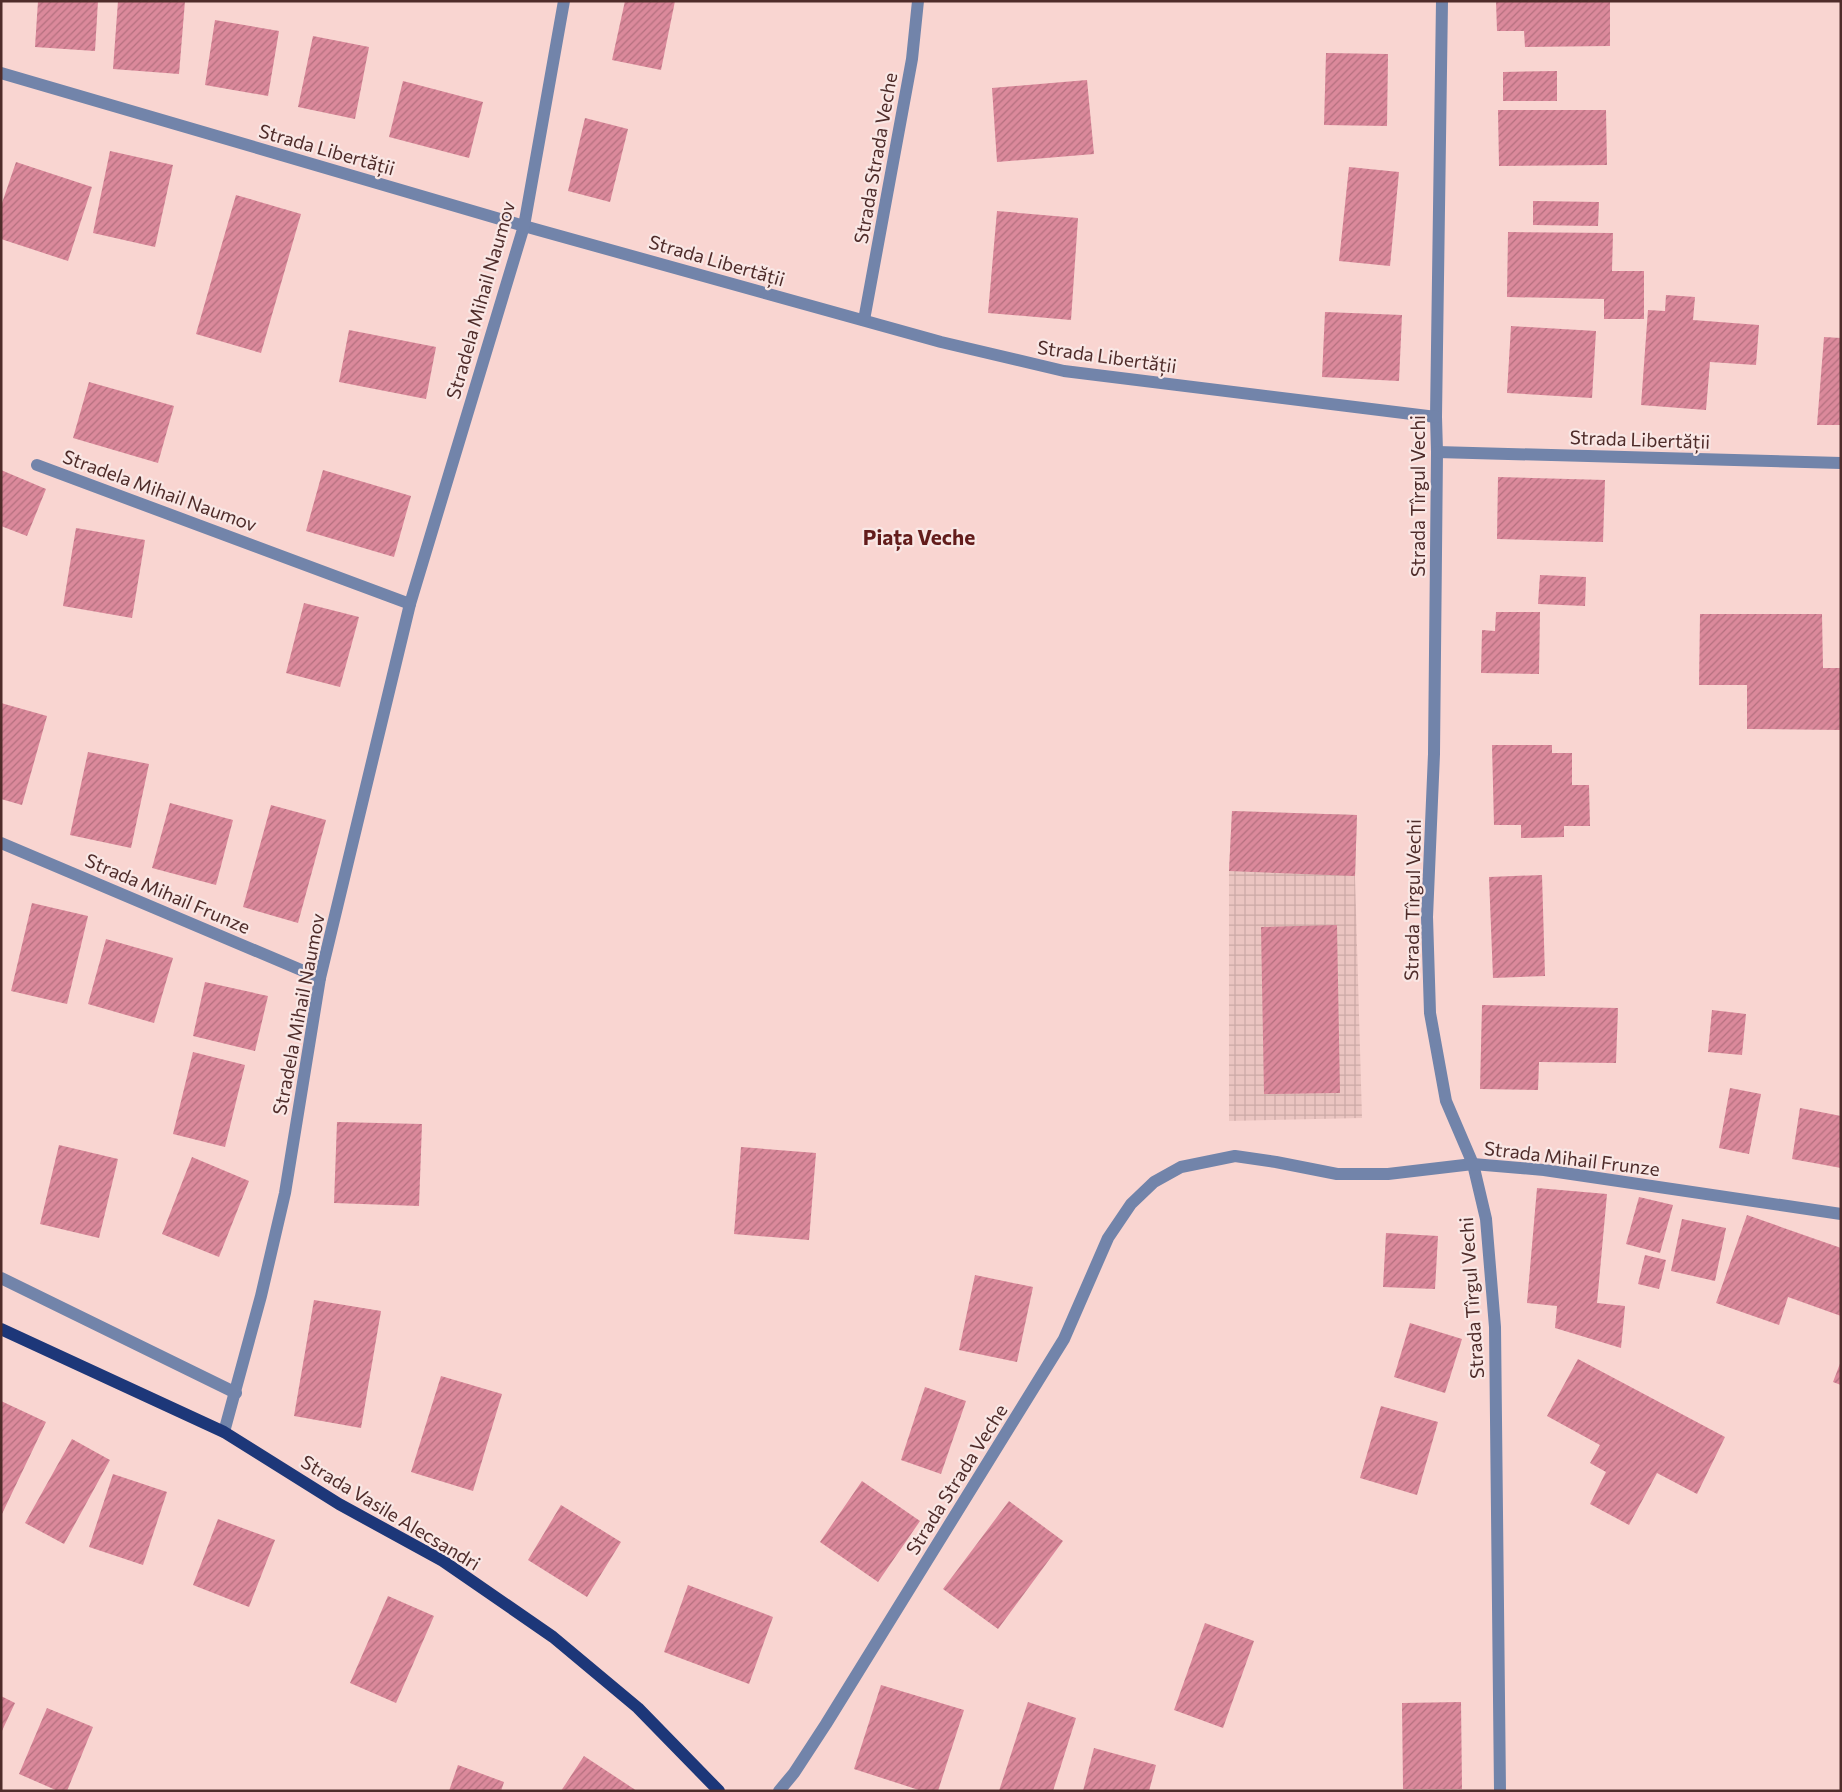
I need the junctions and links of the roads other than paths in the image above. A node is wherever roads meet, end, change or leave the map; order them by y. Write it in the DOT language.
graph roads {
  1 [pos="564,1"];
  2 [pos="918,1"];
  3 [pos="1442,1"];
  4 [pos="1,73"];
  5 [pos="524,226"];
  6 [pos="864,320"];
  7 [pos="1436,417"];
  8 [pos="1438,452"];
  9 [pos="1841,462"];
  10 [pos="37,465"];
  11 [pos="410,604"];
  12 [pos="1,843"];
  13 [pos="320,978"];
  14 [pos="1473,1164"];
  15 [pos="1154,1182"];
  16 [pos="1841,1214"];
  17 [pos="1,1278"];
  18 [pos="1,1329"];
  19 [pos="236,1392"];
  20 [pos="224,1432"];
  21 [pos="719,1791"];
  22 [pos="779,1791"];
  23 [pos="1500,1791"];
  1 -- 5 [label="street, Stradela Mihail Naumov"];
  2 -- 6 [label="street, Strada Strada Veche"];
  3 -- 7 [label="street, Strada Tîrgul Vechi"];
  4 -- 5 [label="street, Strada Libertății"];
  5 -- 6 [label="street, Strada Libertății"];
  5 -- 11 [label="street, Stradela Mihail Naumov"];
  6 -- 7 [label="street, Strada Libertății"];
  7 -- 8 [label="street, Strada Tîrgul Vechi"];
  8 -- 9 [label="street, Strada Libertății"];
  8 -- 14 [label="street, Strada Tîrgul Vechi"];
  10 -- 11 [label="street, Stradela Mihail Naumov"];
  11 -- 13 [label="street, Stradela Mihail Naumov"];
  12 -- 13 [label="street, Strada Mihail Frunze"];
  13 -- 19 [label="street, Stradela Mihail Naumov"];
  14 -- 15 [label="street, Strada Mihail Frunze"];
  14 -- 16 [label="street, Strada Mihail Frunze"];
  14 -- 23 [label="street, Strada Tîrgul Vechi"];
  15 -- 22 [label="street, Strada Strada Veche"];
  17 -- 19 [label="street"];
  18 -- 20 [label="main road, Strada Vasile Alecsandri"];
  19 -- 20 [label="street, Stradela Mihail Naumov"];
  20 -- 21 [label="main road, Strada Vasile Alecsandri"];
}
